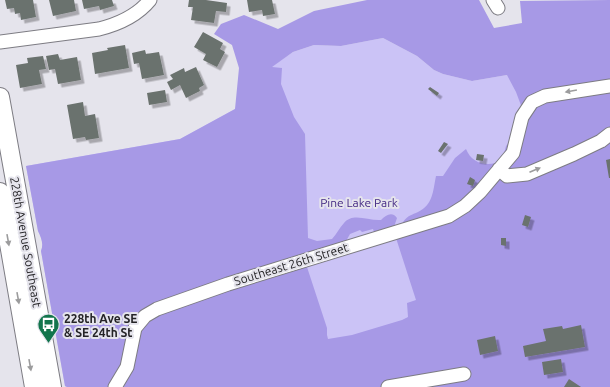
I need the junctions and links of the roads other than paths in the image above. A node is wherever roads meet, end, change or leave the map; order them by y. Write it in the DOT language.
graph roads {
  1 [pos="150,0"];
  2 [pos="0,42"];
  3 [pos="610,86"];
  4 [pos="0,97"];
  5 [pos="610,134"];
  6 [pos="6,169"];
  7 [pos="499,169"];
  8 [pos="0,192"];
  9 [pos="464,374"];
  10 [pos="34,387"];
  11 [pos="52,387"];
  12 [pos="115,387"];
  13 [pos="388,387"];
  1 -- 2 [label="street"];
  3 -- 7 [label="street, Southeast 26th Street, one-way"];
  4 -- 6 [label="main road, 228th Avenue Southeast"];
  7 -- 5 [label="street, one-way"];
  6 -- 11 [label="main road, 228th Avenue Southeast"];
  7 -- 12 [label="street, Southeast 26th Street"];
  8 -- 10 [label="main road, 228th Avenue Southeast, one-way"];
  9 -- 13 [label="street"];
}
